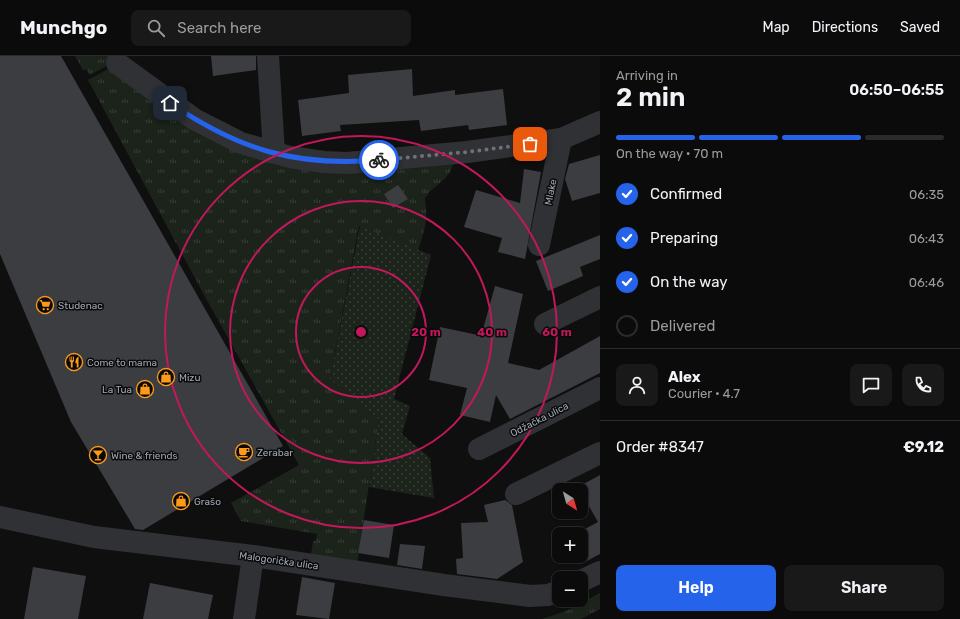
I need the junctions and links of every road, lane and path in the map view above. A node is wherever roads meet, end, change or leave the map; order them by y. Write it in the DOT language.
graph roads {
  1 [pos="268,56"];
  2 [pos="117,63"];
  3 [pos="600,122"];
  4 [pos="561,139"];
  5 [pos="274,153"];
  6 [pos="539,246"];
  7 [pos="600,297"];
  8 [pos="545,324"];
  9 [pos="600,388"];
  10 [pos="478,449"];
  11 [pos="600,453"];
  12 [pos="516,494"];
  13 [pos="0,517"];
  14 [pos="253,556"];
  15 [pos="600,572"];
  16 [pos="588,578"];
  17 [pos="552,594"];
  18 [pos="244,619"];
  1 -- 5 [label="street"];
  2 -- 5 [label="street"];
  3 -- 4 [label="street"];
  4 -- 5 [label="street"];
  4 -- 6 [label="street, Mlake"];
  7 -- 8 [label="street"];
  9 -- 10 [label="street, Odžačka ulica"];
  11 -- 12 [label="street"];
  13 -- 14 [label="street, Malogorička ulica"];
  14 -- 17 [label="street, Malogorička ulica"];
  14 -- 18 [label="street"];
  15 -- 16 [label="street"];
}
